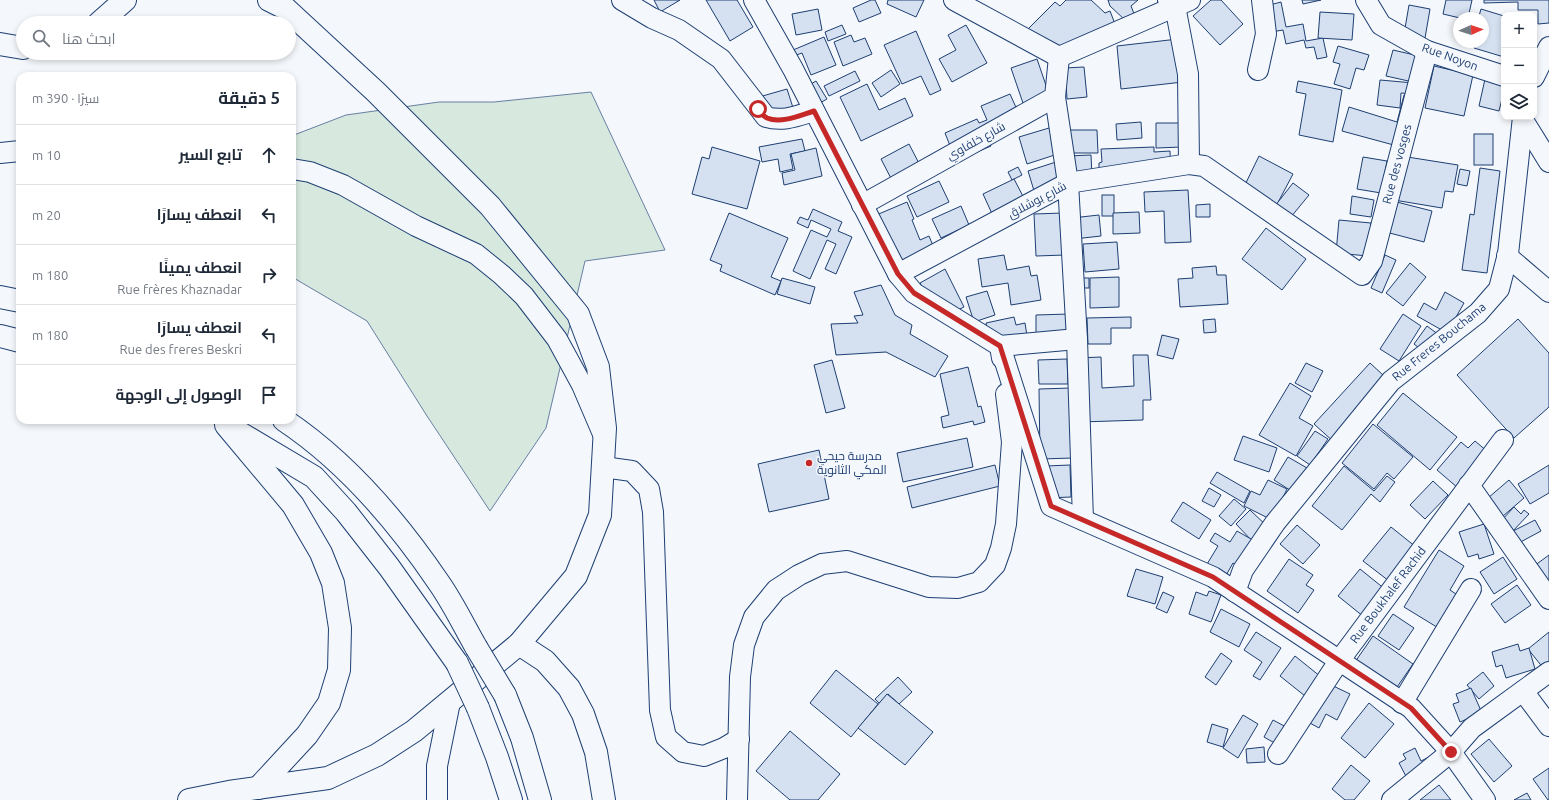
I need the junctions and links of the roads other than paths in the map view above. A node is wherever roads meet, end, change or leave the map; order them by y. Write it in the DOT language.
graph roads {
  1 [pos="125,0"];
  2 [pos="269,0"];
  3 [pos="622,0"];
  4 [pos="754,0"];
  5 [pos="1262,0"];
  6 [pos="1366,0"];
  7 [pos="1178,2"];
  8 [pos="965,3"];
  9 [pos="107,16"];
  10 [pos="295,16"];
  11 [pos="296,17"];
  12 [pos="0,44"];
  13 [pos="16,47"];
  14 [pos="1549,47"];
  15 [pos="1427,51"];
  16 [pos="1059,57"];
  17 [pos="1258,70"];
  18 [pos="1537,72"];
  19 [pos="1501,75"];
  20 [pos="1055,97"];
  21 [pos="814,111"];
  22 [pos="1523,120"];
  23 [pos="1524,120"];
  24 [pos="16,152"];
  25 [pos="0,154"];
  26 [pos="1549,162"];
  27 [pos="1189,164"];
  28 [pos="296,170"];
  29 [pos="1068,183"];
  30 [pos="862,205"];
  31 [pos="1507,256"];
  32 [pos="898,274"];
  33 [pos="1549,292"];
  34 [pos="0,297"];
  35 [pos="16,300"];
  36 [pos="0,336"];
  37 [pos="1077,339"];
  38 [pos="16,340"];
  39 [pos="1000,346"];
  40 [pos="222,424"];
  41 [pos="223,424"];
  42 [pos="289,424"];
  43 [pos="604,438"];
  44 [pos="1503,440"];
  45 [pos="603,468"];
  46 [pos="1469,485"];
  47 [pos="1083,520"];
  48 [pos="1471,589"];
  49 [pos="1235,592"];
  50 [pos="1549,599"];
  51 [pos="519,644"];
  52 [pos="1339,661"];
  53 [pos="1549,672"];
  54 [pos="1524,691"];
  55 [pos="450,702"];
  56 [pos="1402,703"];
  57 [pos="1549,726"];
  58 [pos="739,738"];
  59 [pos="1451,752"];
  60 [pos="1278,754"];
  61 [pos="258,788"];
  62 [pos="189,800"];
  63 [pos="437,800"];
  64 [pos="511,800"];
  65 [pos="540,800"];
  66 [pos="604,800"];
  67 [pos="737,800"];
  68 [pos="1392,800"];
  69 [pos="1485,800"];
  1 -- 9 [label="main road"];
  2 -- 10 [label="main road"];
  3 -- 21 [label="street"];
  4 -- 21 [label="street"];
  5 -- 17 [label="street"];
  6 -- 15 [label="street, Rue Noyon"];
  7 -- 16 [label="street"];
  7 -- 27 [label="street"];
  8 -- 16 [label="street"];
  11 -- 43 [label="main road"];
  12 -- 13 [label="main road"];
  14 -- 18 [label="street"];
  15 -- 19 [label="street, Rue Noyon"];
  15 -- 27 [label="street, Rue des vosges"];
  16 -- 20 [label="street"];
  20 -- 29 [label="street"];
  20 -- 30 [label="street, شارع خلفاوي"];
  21 -- 30 [label="street"];
  22 -- 31 [label="street, Rue Freres Bouchama"];
  23 -- 26 [label="street"];
  24 -- 25 [label="street"];
  27 -- 29 [label="street, شارع بوشلاق"];
  28 -- 43 [label="street"];
  29 -- 32 [label="street, شارع بوشلاق"];
  29 -- 37 [label="street"];
  30 -- 32 [label="street"];
  31 -- 33 [label="street"];
  31 -- 49 [label="street, Rue Freres Bouchama"];
  32 -- 39 [label="street"];
  34 -- 35 [label="main road"];
  36 -- 38 [label="main road"];
  37 -- 39 [label="street"];
  37 -- 47 [label="street"];
  39 -- 47 [label="street"];
  39 -- 58 [label="street"];
  40 -- 61 [label="main road"];
  41 -- 64 [label="main road, bridge"];
  42 -- 65 [label="main road, bridge"];
  43 -- 45 [label="main road"];
  44 -- 46 [label="street, Rue Boukhalef Rachid"];
  45 -- 51 [label="main road"];
  45 -- 58 [label="street"];
  46 -- 50 [label="street"];
  46 -- 52 [label="street, Rue Boukhalef Rachid"];
  47 -- 49 [label="street"];
  48 -- 56 [label="street"];
  49 -- 52 [label="street"];
  51 -- 55 [label="main road"];
  51 -- 66 [label="main road"];
  52 -- 56 [label="street"];
  52 -- 60 [label="street, Rue Boukhalef Rachid"];
  53 -- 54 [label="street"];
  54 -- 57 [label="street"];
  54 -- 59 [label="street"];
  55 -- 61 [label="main road"];
  55 -- 63 [label="street"];
  56 -- 59 [label="street"];
  58 -- 67 [label="street"];
  59 -- 68 [label="street"];
  59 -- 69 [label="street"];
  61 -- 62 [label="main road"];
}
